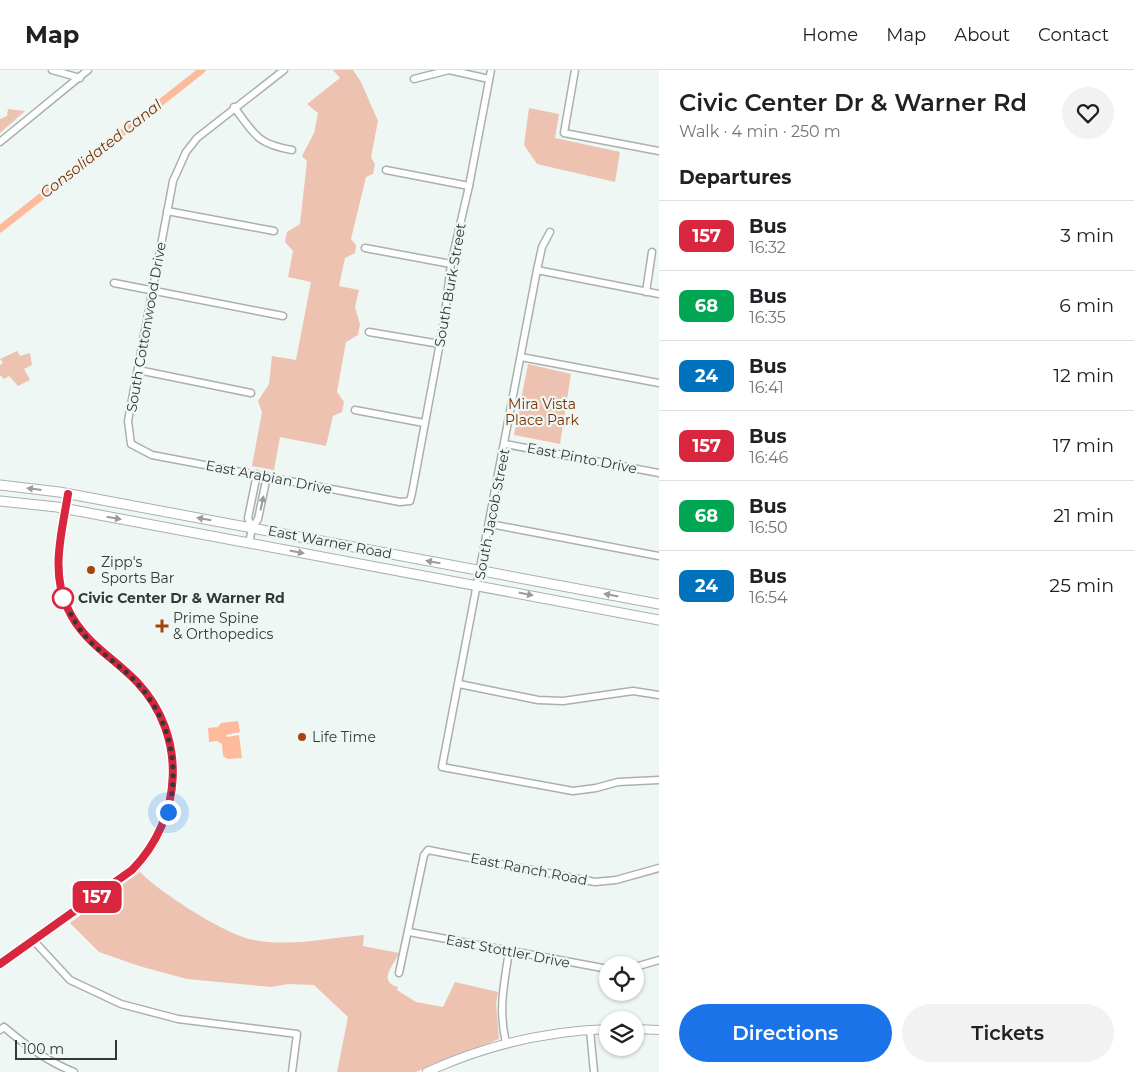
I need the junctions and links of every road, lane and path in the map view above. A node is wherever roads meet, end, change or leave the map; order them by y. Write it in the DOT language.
graph roads {
  1 [pos="52,70"];
  2 [pos="88,70"];
  3 [pos="284,70"];
  4 [pos="491,70"];
  5 [pos="575,70"];
  6 [pos="80,78"];
  7 [pos="414,79"];
  8 [pos="489,79"];
  9 [pos="234,107"];
  10 [pos="0,142"];
  11 [pos="292,150"];
  12 [pos="659,151"];
  13 [pos="386,170"];
  14 [pos="469,186"];
  15 [pos="167,211"];
  16 [pos="274,231"];
  17 [pos="550,232"];
  18 [pos="365,248"];
  19 [pos="652,252"];
  20 [pos="451,264"];
  21 [pos="537,270"];
  22 [pos="114,283"];
  23 [pos="152,290"];
  24 [pos="646,292"];
  25 [pos="659,294"];
  26 [pos="283,316"];
  27 [pos="369,332"];
  28 [pos="440,344"];
  29 [pos="521,357"];
  30 [pos="138,370"];
  31 [pos="659,383"];
  32 [pos="251,393"];
  33 [pos="355,410"];
  34 [pos="424,423"];
  35 [pos="131,444"];
  36 [pos="506,444"];
  37 [pos="659,473"];
  38 [pos="257,474"];
  39 [pos="267,476"];
  40 [pos="0,485"];
  41 [pos="68,494"];
  42 [pos="0,501"];
  43 [pos="410,501"];
  44 [pos="66,509"];
  45 [pos="490,524"];
  46 [pos="252,528"];
  47 [pos="250,543"];
  48 [pos="659,556"];
  49 [pos="481,570"];
  50 [pos="478,585"];
  51 [pos="659,604"];
  52 [pos="659,620"];
  53 [pos="459,684"];
  54 [pos="659,694"];
  55 [pos="659,780"];
  56 [pos="659,868"];
  57 [pos="409,932"];
  58 [pos="34,940"];
  59 [pos="510,951"];
  60 [pos="659,960"];
  61 [pos="0,964"];
  62 [pos="644,964"];
  63 [pos="599,967"];
  64 [pos="399,973"];
  65 [pos="644,1029"];
  66 [pos="0,1030"];
  67 [pos="590,1030"];
  68 [pos="599,1030"];
  69 [pos="659,1030"];
  70 [pos="506,1043"];
  71 [pos="61,1070"];
  72 [pos="74,1072"];
  73 [pos="292,1072"];
  74 [pos="427,1072"];
  75 [pos="594,1072"];
  1 -- 6 [label="street"];
  2 -- 6 [label="street"];
  3 -- 9 [label="street, South Cottonwood Drive"];
  4 -- 8 [label="street, South Burk Street"];
  5 -- 12 [label="street"];
  6 -- 10 [label="street"];
  7 -- 8 [label="street"];
  8 -- 14 [label="street, South Burk Street"];
  9 -- 11 [label="street"];
  9 -- 15 [label="street, South Cottonwood Drive"];
  13 -- 14 [label="street"];
  14 -- 20 [label="street, South Burk Street"];
  15 -- 16 [label="street"];
  15 -- 23 [label="street, South Cottonwood Drive"];
  17 -- 21 [label="street, South Jacob Street"];
  18 -- 20 [label="street"];
  19 -- 24 [label="street"];
  20 -- 28 [label="street, South Burk Street"];
  21 -- 24 [label="street"];
  21 -- 29 [label="street, South Jacob Street"];
  22 -- 23 [label="street"];
  23 -- 26 [label="street"];
  23 -- 30 [label="street, South Cottonwood Drive"];
  24 -- 25 [label="street"];
  27 -- 28 [label="street"];
  28 -- 34 [label="street, South Burk Street"];
  29 -- 31 [label="street"];
  29 -- 36 [label="street, South Jacob Street"];
  30 -- 32 [label="street"];
  30 -- 35 [label="street, South Cottonwood Drive"];
  33 -- 34 [label="street"];
  34 -- 43 [label="street, South Burk Street"];
  35 -- 38 [label="street, East Arabian Drive"];
  36 -- 37 [label="street, East Pinto Drive"];
  36 -- 45 [label="street, South Jacob Street"];
  38 -- 39 [label="street, East Arabian Drive"];
  38 -- 46 [label="street"];
  39 -- 43 [label="street, East Arabian Drive"];
  46 -- 39 [label="street, one-way"];
  41 -- 40 [label="main road, East Warner Road, one-way"];
  41 -- 44 [label="street"];
  46 -- 41 [label="main road, East Warner Road, one-way"];
  42 -- 44 [label="main road, East Warner Road"];
  44 -- 47 [label="main road, East Warner Road, one-way"];
  44 -- 58 [label="street"];
  45 -- 48 [label="street"];
  45 -- 49 [label="street, South Jacob Street"];
  46 -- 47 [label="street"];
  49 -- 46 [label="main road, East Warner Road, one-way"];
  47 -- 50 [label="main road, East Warner Road, one-way"];
  49 -- 50 [label="street, South Jacob Street"];
  51 -- 49 [label="main road, East Warner Road, one-way"];
  50 -- 52 [label="main road, East Warner Road, one-way"];
  50 -- 53 [label="street, South Jacob Street"];
  53 -- 54 [label="street"];
  53 -- 55 [label="street, South Jacob Street"];
  56 -- 57 [label="street, East Ranch Road"];
  57 -- 59 [label="street, East Stottler Drive"];
  57 -- 64 [label="street"];
  58 -- 61 [label="street"];
  58 -- 73 [label="street"];
  59 -- 63 [label="street, East Stottler Drive"];
  59 -- 70 [label="street"];
  60 -- 62 [label="street"];
  65 -- 69 [label="street"];
  66 -- 71 [label="street"];
  67 -- 68 [label="street"];
  67 -- 70 [label="street"];
  67 -- 75 [label="street"];
  70 -- 74 [label="street"];
  71 -- 72 [label="street"];
}
